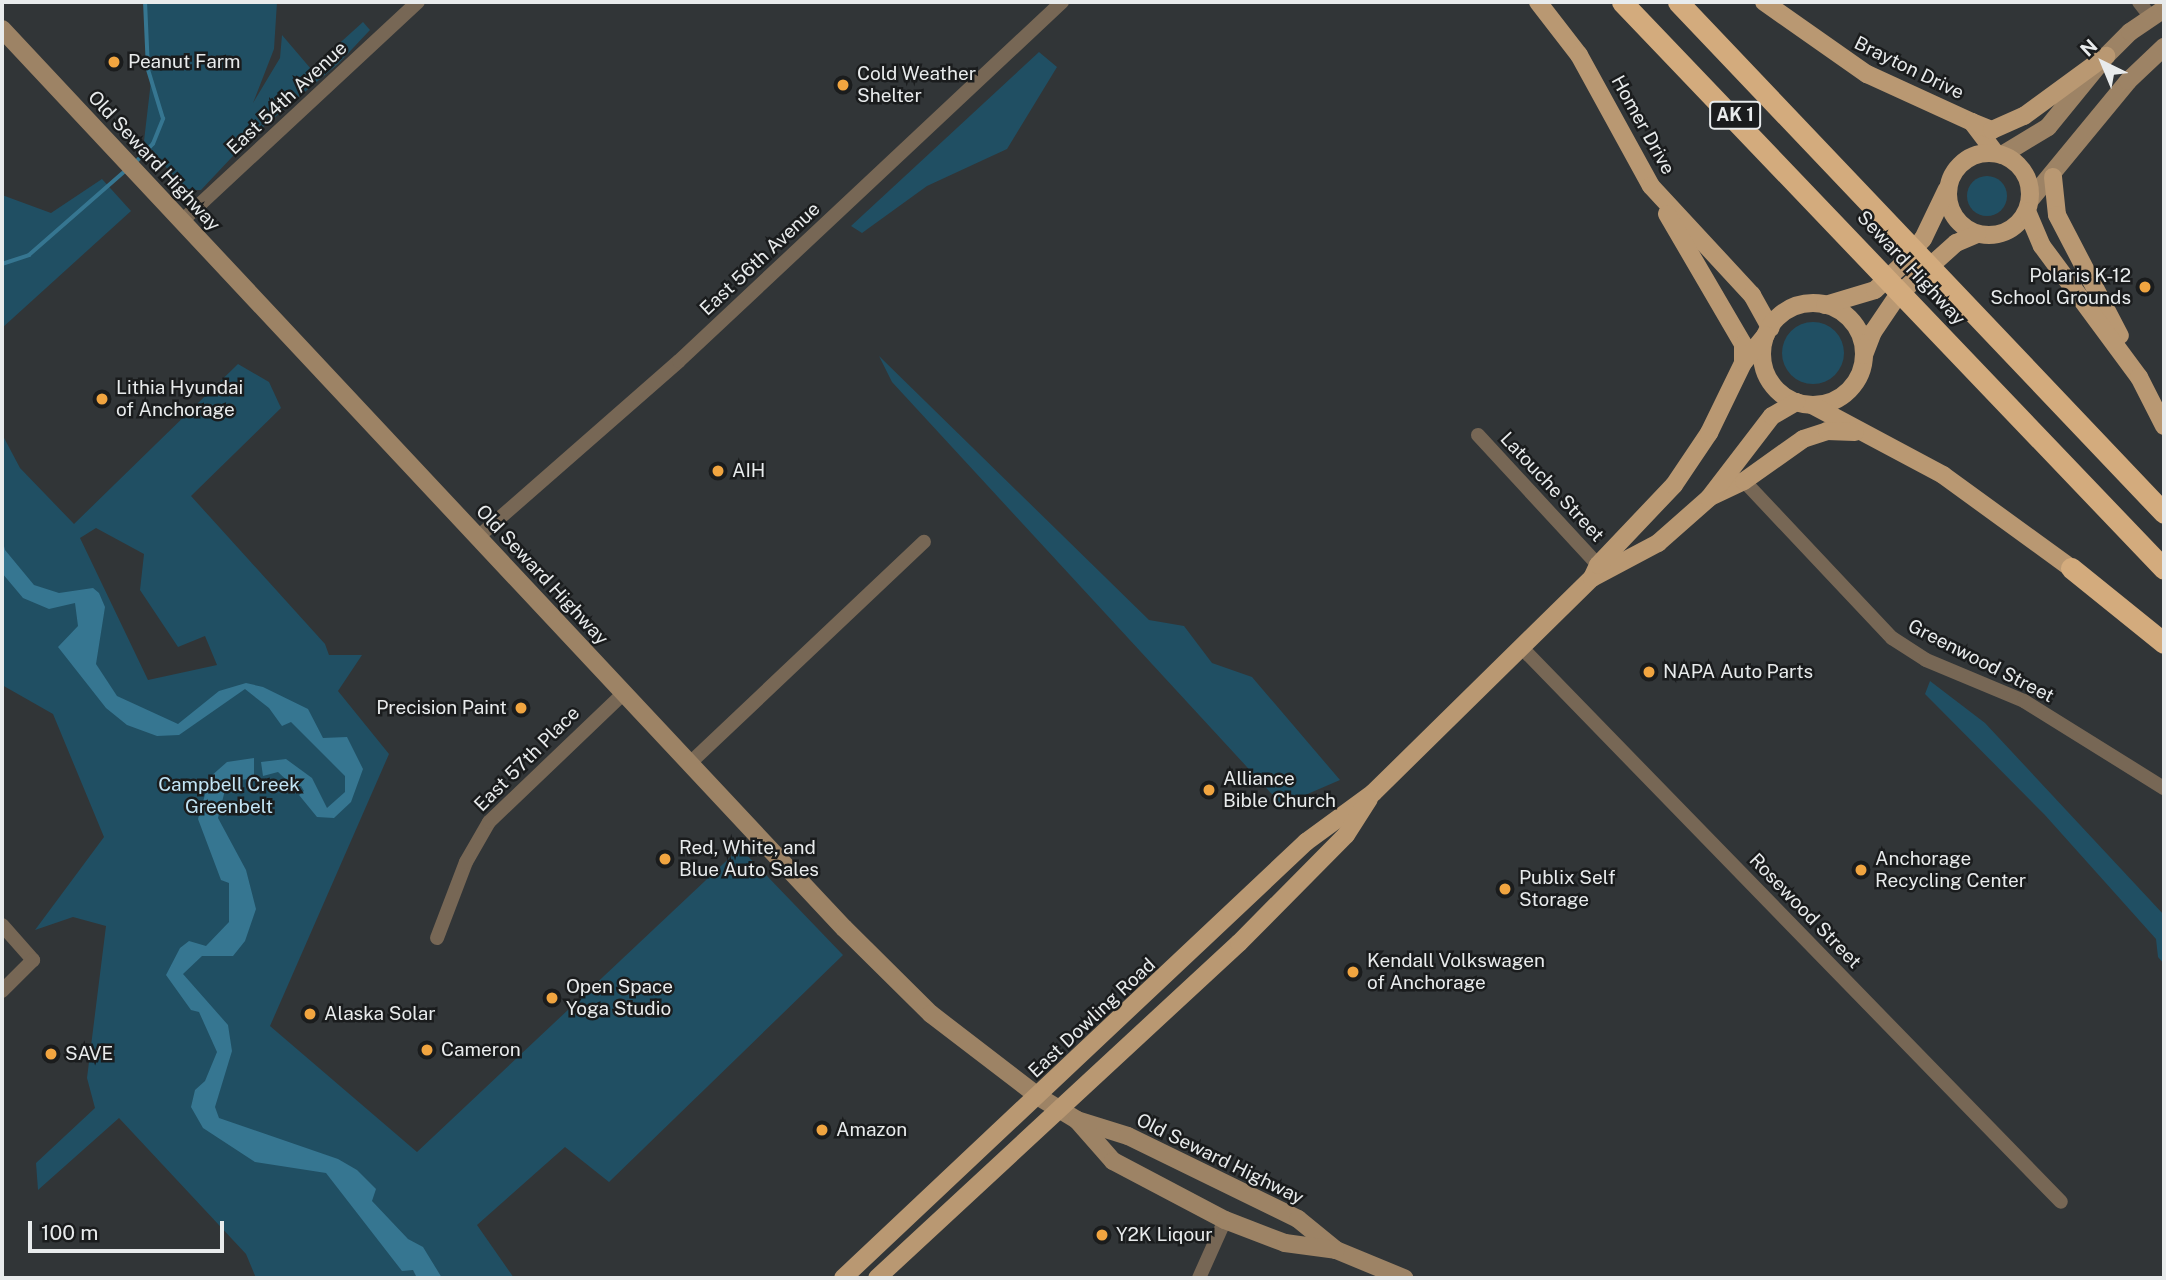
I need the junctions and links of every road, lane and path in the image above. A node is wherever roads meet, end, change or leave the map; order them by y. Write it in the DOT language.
graph roads {
  1 [pos="418,2"];
  2 [pos="1062,2"];
  3 [pos="1538,2"];
  4 [pos="1622,2"];
  5 [pos="1678,2"];
  6 [pos="1764,2"];
  7 [pos="2151,9"];
  8 [pos="2,29"];
  9 [pos="2164,47"];
  10 [pos="2105,56"];
  11 [pos="1972,122"];
  12 [pos="1998,154"];
  13 [pos="1952,176"];
  14 [pos="2053,177"];
  15 [pos="1651,186"];
  16 [pos="2028,206"];
  17 [pos="182,222"];
  18 [pos="1977,234"];
  19 [pos="1824,305"];
  20 [pos="1768,332"];
  21 [pos="1864,355"];
  22 [pos="1743,363"];
  23 [pos="2139,377"];
  24 [pos="1804,404"];
  25 [pos="2164,426"];
  26 [pos="1857,432"];
  27 [pos="1478,435"];
  28 [pos="1744,481"];
  29 [pos="1709,498"];
  30 [pos="2164,513"];
  31 [pos="478,537"];
  32 [pos="924,542"];
  33 [pos="2071,568"];
  34 [pos="2164,569"];
  35 [pos="1595,571"];
  36 [pos="2164,643"];
  37 [pos="1521,647"];
  38 [pos="624,693"];
  39 [pos="690,763"];
  40 [pos="2164,788"];
  41 [pos="1373,793"];
  42 [pos="2,926"];
  43 [pos="437,939"];
  44 [pos="2,991"];
  45 [pos="1039,1097"];
  46 [pos="1059,1109"];
  47 [pos="1077,1120"];
  48 [pos="2061,1202"];
  49 [pos="1226,1220"];
  50 [pos="1336,1250"];
  51 [pos="842,1278"];
  52 [pos="877,1278"];
  53 [pos="1199,1278"];
  54 [pos="1404,1278"];
  1 -- 17 [label="street, East 54th Avenue"];
  2 -- 31 [label="street, East 56th Avenue"];
  3 -- 15 [label="main road, Homer Drive"];
  4 -- 34 [label="highway, Seward Highway / AK 1"];
  5 -- 30 [label="highway, Seward Highway / AK 1"];
  6 -- 11 [label="main road, Brayton Drive"];
  7 -- 10 [label="main road"];
  8 -- 17 [label="main road, Old Seward Highway"];
  9 -- 14 [label="main road"];
  10 -- 11 [label="main road"];
  10 -- 12 [label="main road"];
  11 -- 12 [label="main road, Brayton Drive"];
  12 -- 13 [label="main road"];
  12 -- 16 [label="main road"];
  13 -- 18 [label="main road"];
  13 -- 19 [label="main road"];
  14 -- 16 [label="main road"];
  14 -- 23 [label="main road"];
  15 -- 20 [label="main road, Homer Drive"];
  15 -- 22 [label="main road"];
  16 -- 18 [label="main road"];
  16 -- 23 [label="main road"];
  17 -- 31 [label="main road, Old Seward Highway"];
  18 -- 21 [label="main road"];
  19 -- 20 [label="main road"];
  19 -- 21 [label="main road"];
  20 -- 22 [label="main road, East Dowling Road"];
  20 -- 24 [label="main road"];
  21 -- 24 [label="main road"];
  22 -- 35 [label="main road, East Dowling Road"];
  23 -- 25 [label="main road"];
  24 -- 26 [label="main road"];
  24 -- 29 [label="main road, East Dowling Road"];
  26 -- 28 [label="main road"];
  26 -- 33 [label="main road"];
  27 -- 35 [label="street, Latouche Street"];
  28 -- 29 [label="main road"];
  28 -- 40 [label="street, Greenwood Street"];
  29 -- 35 [label="main road, East Dowling Road"];
  31 -- 38 [label="main road, Old Seward Highway"];
  32 -- 39 [label="street"];
  33 -- 36 [label="highway"];
  35 -- 37 [label="main road, East Dowling Road"];
  37 -- 41 [label="main road, East Dowling Road"];
  37 -- 48 [label="street, Rosewood Street"];
  38 -- 39 [label="main road, Old Seward Highway"];
  38 -- 43 [label="street, East 57th Place"];
  39 -- 45 [label="main road, Old Seward Highway"];
  41 -- 45 [label="main road, East Dowling Road"];
  41 -- 46 [label="main road, East Dowling Road"];
  42 -- 44 [label="street"];
  45 -- 46 [label="main road, Old Seward Highway"];
  45 -- 51 [label="main road, East Dowling Road"];
  46 -- 47 [label="main road, Old Seward Highway"];
  46 -- 52 [label="main road, East Dowling Road"];
  47 -- 49 [label="main road, Old Seward Highway"];
  47 -- 50 [label="main road, Old Seward Highway"];
  49 -- 50 [label="main road, Old Seward Highway"];
  49 -- 53 [label="street"];
  50 -- 54 [label="main road, Old Seward Highway"];
}
